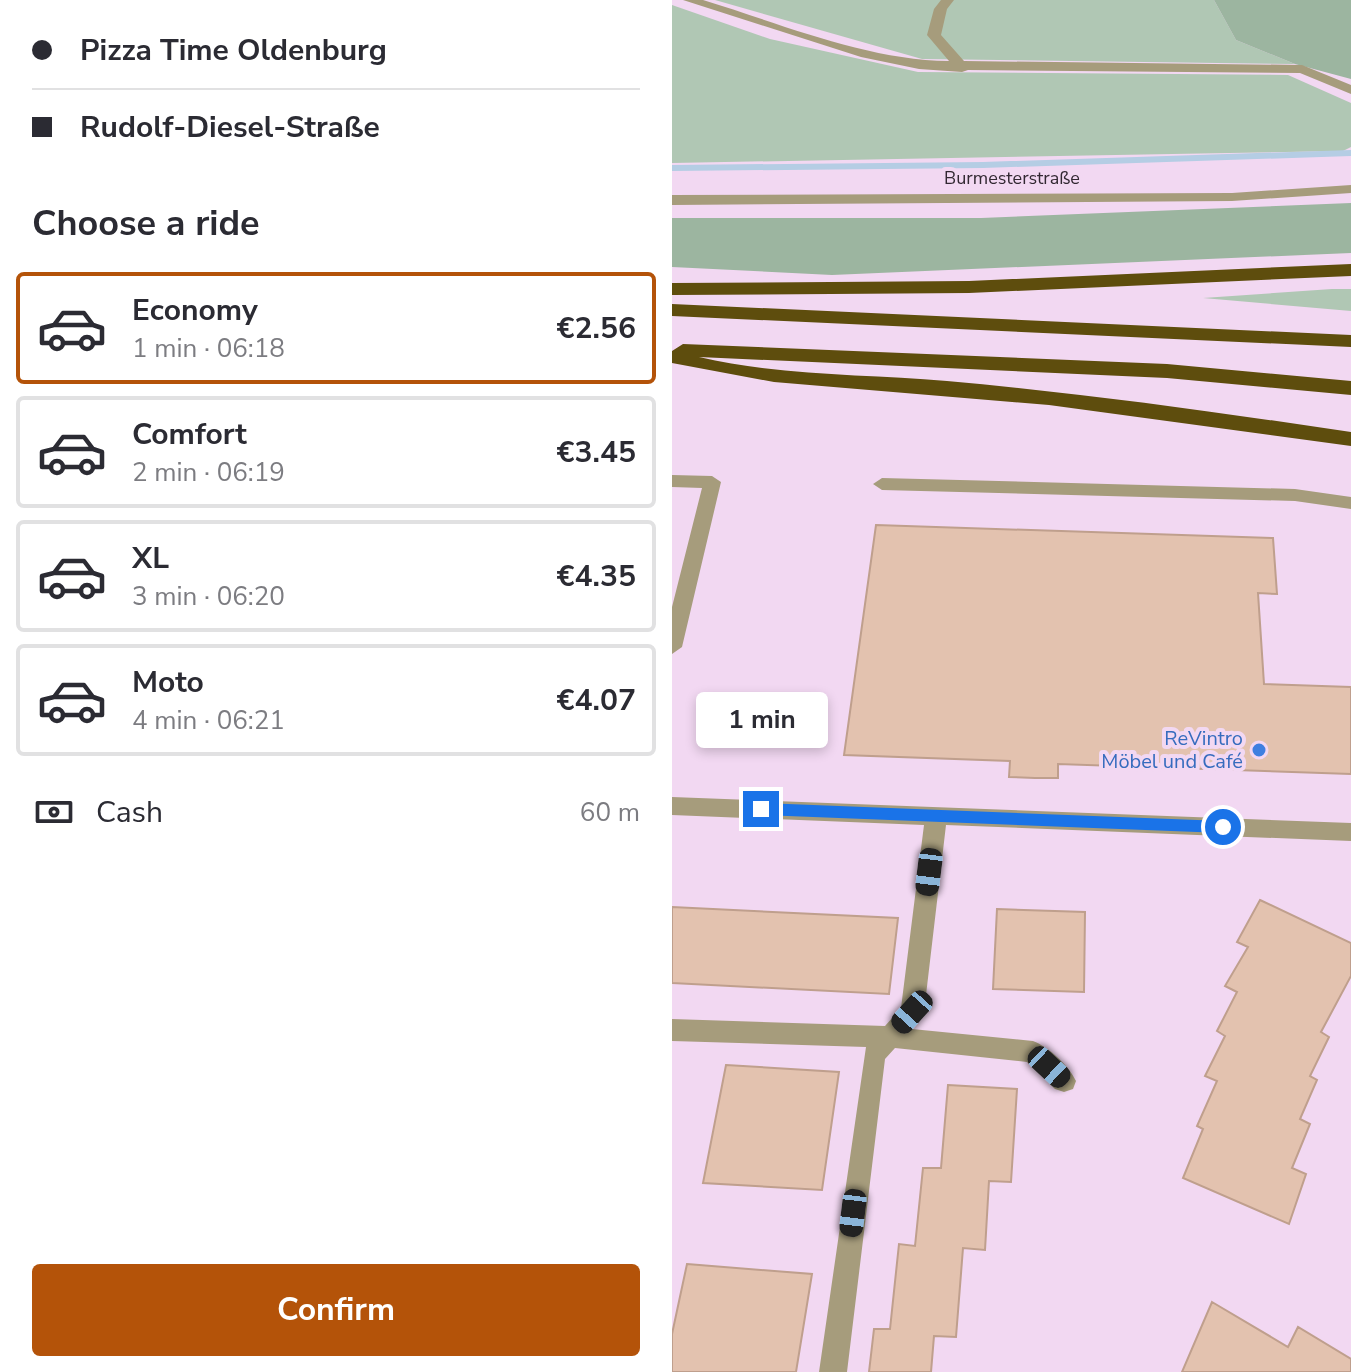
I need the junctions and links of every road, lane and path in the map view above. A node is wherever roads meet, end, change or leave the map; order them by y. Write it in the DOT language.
graph roads {
  1 [pos="689,0"];
  2 [pos="948,0"];
  3 [pos="962,68"];
  4 [pos="1351,90"];
  5 [pos="1351,189"];
  6 [pos="672,200"];
  7 [pos="1351,270"];
  8 [pos="672,289"];
  9 [pos="672,310"];
  10 [pos="1351,341"];
  11 [pos="672,350"];
  12 [pos="672,357"];
  13 [pos="1351,388"];
  14 [pos="1351,439"];
  15 [pos="672,481"];
  16 [pos="882,484"];
  17 [pos="1351,503"];
  18 [pos="672,647"];
  19 [pos="672,806"];
  20 [pos="936,816"];
  21 [pos="1351,832"];
  22 [pos="672,1030"];
  23 [pos="889,1037"];
  24 [pos="1064,1081"];
  25 [pos="833,1372"];
  1 -- 3 [label="street"];
  2 -- 3 [label="street"];
  3 -- 4 [label="street"];
  5 -- 6 [label="street, Burmesterstraße"];
  7 -- 8 [label="highway"];
  9 -- 10 [label="highway"];
  11 -- 13 [label="highway"];
  12 -- 14 [label="highway"];
  15 -- 18 [label="street"];
  16 -- 17 [label="street"];
  19 -- 20 [label="street"];
  20 -- 21 [label="street"];
  20 -- 23 [label="street"];
  22 -- 23 [label="street"];
  23 -- 24 [label="street"];
  23 -- 25 [label="street"];
}
